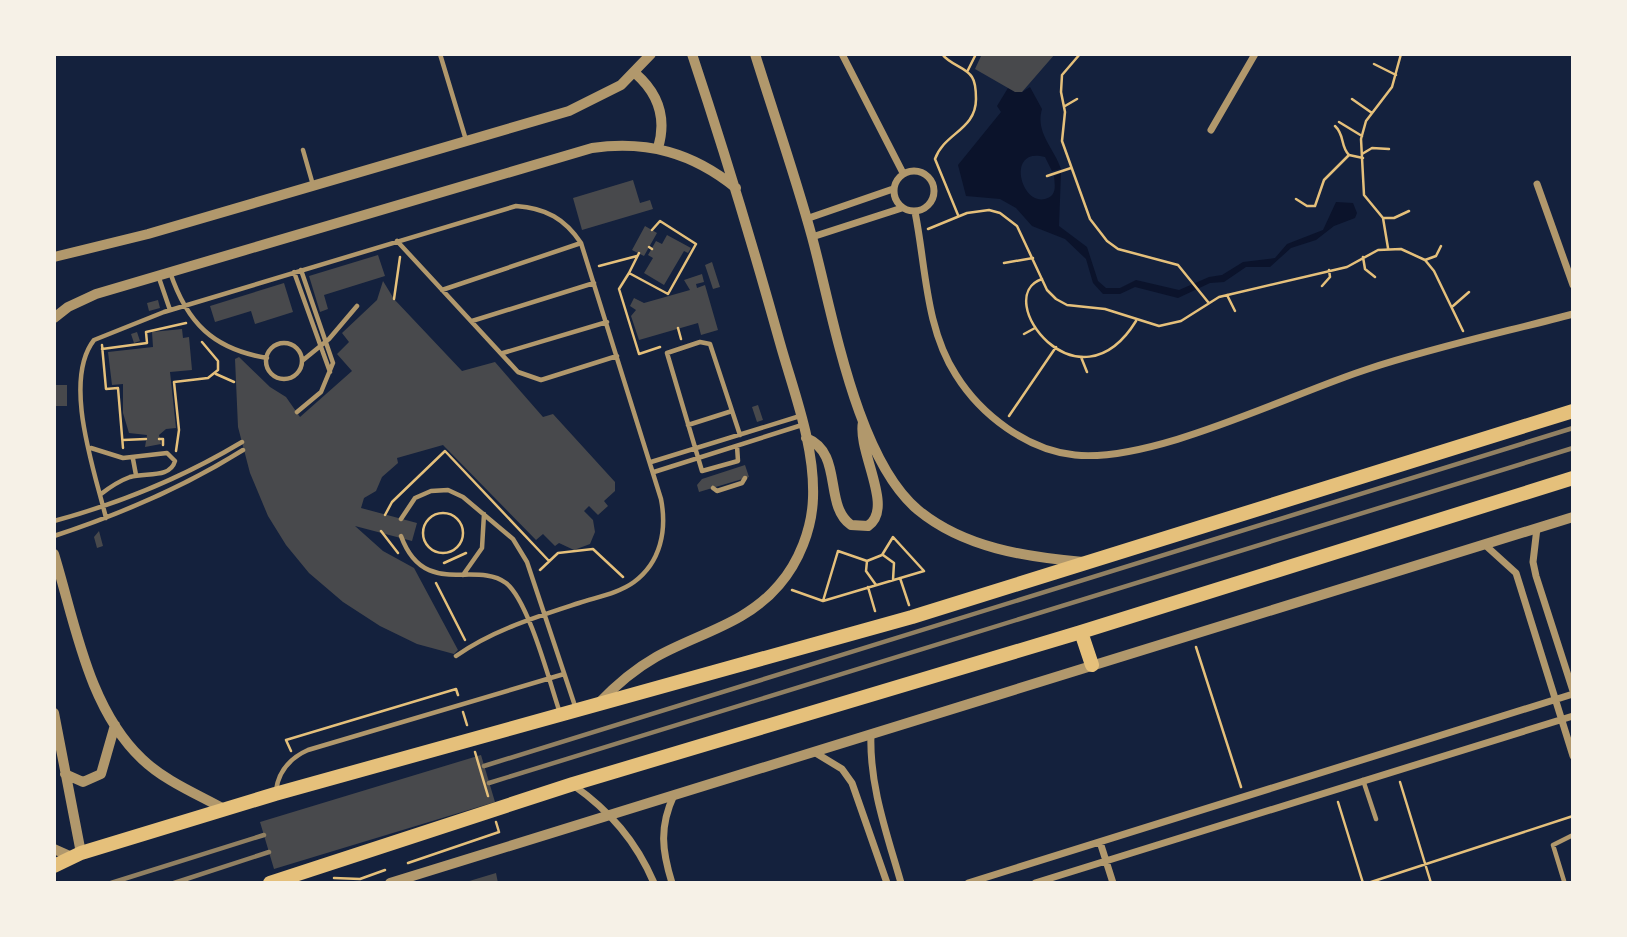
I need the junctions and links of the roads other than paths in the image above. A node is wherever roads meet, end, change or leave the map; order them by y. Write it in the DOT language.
graph roads {
  1 [pos="440,54"];
  2 [pos="651,54"];
  3 [pos="692,54"];
  4 [pos="755,54"];
  5 [pos="842,54"];
  6 [pos="1255,54"];
  7 [pos="635,73"];
  8 [pos="1211,130"];
  9 [pos="466,141"];
  10 [pos="658,148"];
  11 [pos="303,150"];
  12 [pos="903,173"];
  13 [pos="1537,184"];
  14 [pos="314,186"];
  15 [pos="736,188"];
  16 [pos="893,189"];
  17 [pos="902,208"];
  18 [pos="915,212"];
  19 [pos="806,219"];
  20 [pos="812,237"];
  21 [pos="397,241"];
  22 [pos="582,243"];
  23 [pos="54,257"];
  24 [pos="301,270"];
  25 [pos="170,272"];
  26 [pos="294,272"];
  27 [pos="158,275"];
  28 [pos="594,284"];
  29 [pos="1573,285"];
  30 [pos="442,290"];
  31 [pos="183,306"];
  32 [pos="357,306"];
  33 [pos="170,310"];
  34 [pos="1573,314"];
  35 [pos="55,317"];
  36 [pos="472,321"];
  37 [pos="607,323"];
  38 [pos="503,353"];
  39 [pos="617,356"];
  40 [pos="267,358"];
  41 [pos="302,361"];
  42 [pos="330,372"];
  43 [pos="732,411"];
  44 [pos="1573,411"];
  45 [pos="297,412"];
  46 [pos="863,418"];
  47 [pos="802,420"];
  48 [pos="688,425"];
  49 [pos="740,435"];
  50 [pos="806,439"];
  51 [pos="242,442"];
  52 [pos="737,446"];
  53 [pos="90,447"];
  54 [pos="695,449"];
  55 [pos="243,450"];
  56 [pos="698,458"];
  57 [pos="133,459"];
  58 [pos="740,460"];
  59 [pos="651,462"];
  60 [pos="742,467"];
  61 [pos="654,472"];
  62 [pos="136,475"];
  63 [pos="745,478"];
  64 [pos="1573,478"];
  65 [pos="713,488"];
  66 [pos="101,494"];
  67 [pos="104,508"];
  68 [pos="484,514"];
  69 [pos="1573,517"];
  70 [pos="106,519"];
  71 [pos="401,519"];
  72 [pos="54,521"];
  73 [pos="1537,528"];
  74 [pos="54,536"];
  75 [pos="401,536"];
  76 [pos="1484,544"];
  77 [pos="54,554"];
  78 [pos="1086,562"];
  79 [pos="462,576"];
  80 [pos="545,614"];
  81 [pos="529,620"];
  82 [pos="1081,632"];
  83 [pos="456,656"];
  84 [pos="1092,665"];
  85 [pos="564,674"];
  86 [pos="548,678"];
  87 [pos="1573,693"];
  88 [pos="1555,700"];
  89 [pos="598,704"];
  90 [pos="576,710"];
  91 [pos="54,713"];
  92 [pos="560,714"];
  93 [pos="1573,716"];
  94 [pos="1561,719"];
  95 [pos="115,725"];
  96 [pos="871,734"];
  97 [pos="813,751"];
  98 [pos="1573,756"];
  99 [pos="65,774"];
  100 [pos="1363,779"];
  101 [pos="573,784"];
  102 [pos="275,794"];
  103 [pos="674,795"];
  104 [pos="224,809"];
  105 [pos="610,815"];
  106 [pos="1376,818"];
  107 [pos="1573,835"];
  108 [pos="1100,842"];
  109 [pos="54,849"];
  110 [pos="77,855"];
  111 [pos="1106,862"];
  112 [pos="54,866"];
  113 [pos="1564,881"];
  114 [pos="270,883"];
  115 [pos="390,883"];
  116 [pos="654,883"];
  117 [pos="672,883"];
  118 [pos="887,883"];
  119 [pos="901,883"];
  120 [pos="968,883"];
  121 [pos="1035,883"];
  122 [pos="1113,883"];
  1 -- 9 [label="lane"];
  2 -- 7 [label="street"];
  3 -- 15 [label="street"];
  4 -- 19 [label="street"];
  5 -- 12 [label="street"];
  6 -- 8 [label="street"];
  7 -- 9 [label="street"];
  7 -- 10 [label="street"];
  9 -- 14 [label="street"];
  10 -- 15 [label="street"];
  10 -- 25 [label="street"];
  11 -- 14 [label="lane"];
  12 -- 16 [label="street"];
  12 -- 18 [label="street"];
  13 -- 29 [label="street"];
  14 -- 23 [label="street"];
  15 -- 47 [label="street"];
  16 -- 17 [label="street"];
  16 -- 19 [label="street"];
  17 -- 18 [label="street"];
  17 -- 20 [label="street"];
  18 -- 34 [label="street"];
  19 -- 20 [label="street"];
  20 -- 46 [label="street"];
  21 -- 22 [label="lane"];
  21 -- 24 [label="lane"];
  21 -- 30 [label="lane"];
  22 -- 28 [label="lane"];
  22 -- 30 [label="lane"];
  24 -- 26 [label="lane"];
  24 -- 42 [label="lane"];
  25 -- 27 [label="street"];
  25 -- 31 [label="lane"];
  26 -- 31 [label="lane"];
  26 -- 42 [label="lane"];
  27 -- 33 [label="lane"];
  27 -- 35 [label="street"];
  28 -- 36 [label="lane"];
  28 -- 37 [label="lane"];
  30 -- 36 [label="lane"];
  31 -- 33 [label="lane"];
  31 -- 40 [label="lane"];
  32 -- 41 [label="lane"];
  33 -- 53 [label="lane"];
  36 -- 38 [label="lane"];
  37 -- 38 [label="lane"];
  37 -- 39 [label="lane"];
  38 -- 39 [label="lane"];
  39 -- 59 [label="lane"];
  40 -- 41 [label="lane"];
  40 -- 41 [label="lane"];
  42 -- 45 [label="lane"];
  43 -- 48 [label="lane"];
  43 -- 48 [label="lane"];
  43 -- 49 [label="lane"];
  44 -- 78 [label="highway"];
  46 -- 50 [label="street"];
  46 -- 78 [label="street"];
  47 -- 49 [label="lane"];
  47 -- 50 [label="street"];
  47 -- 52 [label="lane"];
  48 -- 54 [label="lane"];
  49 -- 54 [label="lane"];
  50 -- 89 [label="street"];
  51 -- 67 [label="lane"];
  52 -- 56 [label="lane"];
  52 -- 58 [label="lane"];
  53 -- 57 [label="lane"];
  53 -- 66 [label="lane"];
  54 -- 56 [label="lane"];
  54 -- 59 [label="lane"];
  55 -- 70 [label="lane"];
  56 -- 58 [label="lane"];
  56 -- 61 [label="lane"];
  57 -- 62 [label="lane"];
  57 -- 62 [label="lane"];
  58 -- 60 [label="lane"];
  59 -- 61 [label="lane"];
  61 -- 80 [label="lane"];
  62 -- 66 [label="lane"];
  63 -- 65 [label="lane"];
  64 -- 82 [label="highway"];
  66 -- 67 [label="lane"];
  67 -- 70 [label="lane"];
  67 -- 72 [label="lane"];
  68 -- 71 [label="lane"];
  68 -- 79 [label="lane"];
  68 -- 80 [label="lane"];
  69 -- 73 [label="street"];
  70 -- 74 [label="lane"];
  73 -- 76 [label="street"];
  73 -- 87 [label="street"];
  75 -- 79 [label="lane"];
  76 -- 84 [label="street"];
  76 -- 88 [label="street"];
  77 -- 95 [label="street"];
  78 -- 89 [label="highway"];
  79 -- 81 [label="lane"];
  80 -- 81 [label="lane"];
  80 -- 85 [label="lane"];
  81 -- 83 [label="lane"];
  81 -- 86 [label="lane"];
  82 -- 84 [label="highway"];
  82 -- 101 [label="highway"];
  84 -- 96 [label="street"];
  85 -- 86 [label="lane"];
  85 -- 90 [label="lane"];
  86 -- 92 [label="lane"];
  86 -- 102 [label="lane"];
  87 -- 88 [label="street"];
  88 -- 94 [label="street"];
  88 -- 108 [label="street"];
  89 -- 90 [label="highway"];
  90 -- 92 [label="highway"];
  91 -- 99 [label="street"];
  92 -- 102 [label="highway"];
  93 -- 94 [label="street"];
  94 -- 98 [label="street"];
  94 -- 100 [label="street"];
  95 -- 99 [label="street"];
  95 -- 104 [label="street"];
  96 -- 97 [label="street"];
  96 -- 119 [label="street"];
  97 -- 103 [label="street"];
  97 -- 118 [label="street"];
  99 -- 110 [label="street"];
  100 -- 106 [label="lane"];
  100 -- 111 [label="street"];
  101 -- 105 [label="street"];
  101 -- 114 [label="highway"];
  102 -- 104 [label="highway"];
  103 -- 105 [label="street"];
  103 -- 117 [label="street"];
  104 -- 110 [label="highway"];
  105 -- 115 [label="street"];
  105 -- 116 [label="street"];
  107 -- 113 [label="lane"];
  108 -- 111 [label="street"];
  108 -- 120 [label="street"];
  109 -- 110 [label="street"];
  110 -- 112 [label="highway"];
  111 -- 121 [label="street"];
  111 -- 122 [label="street"];
}
